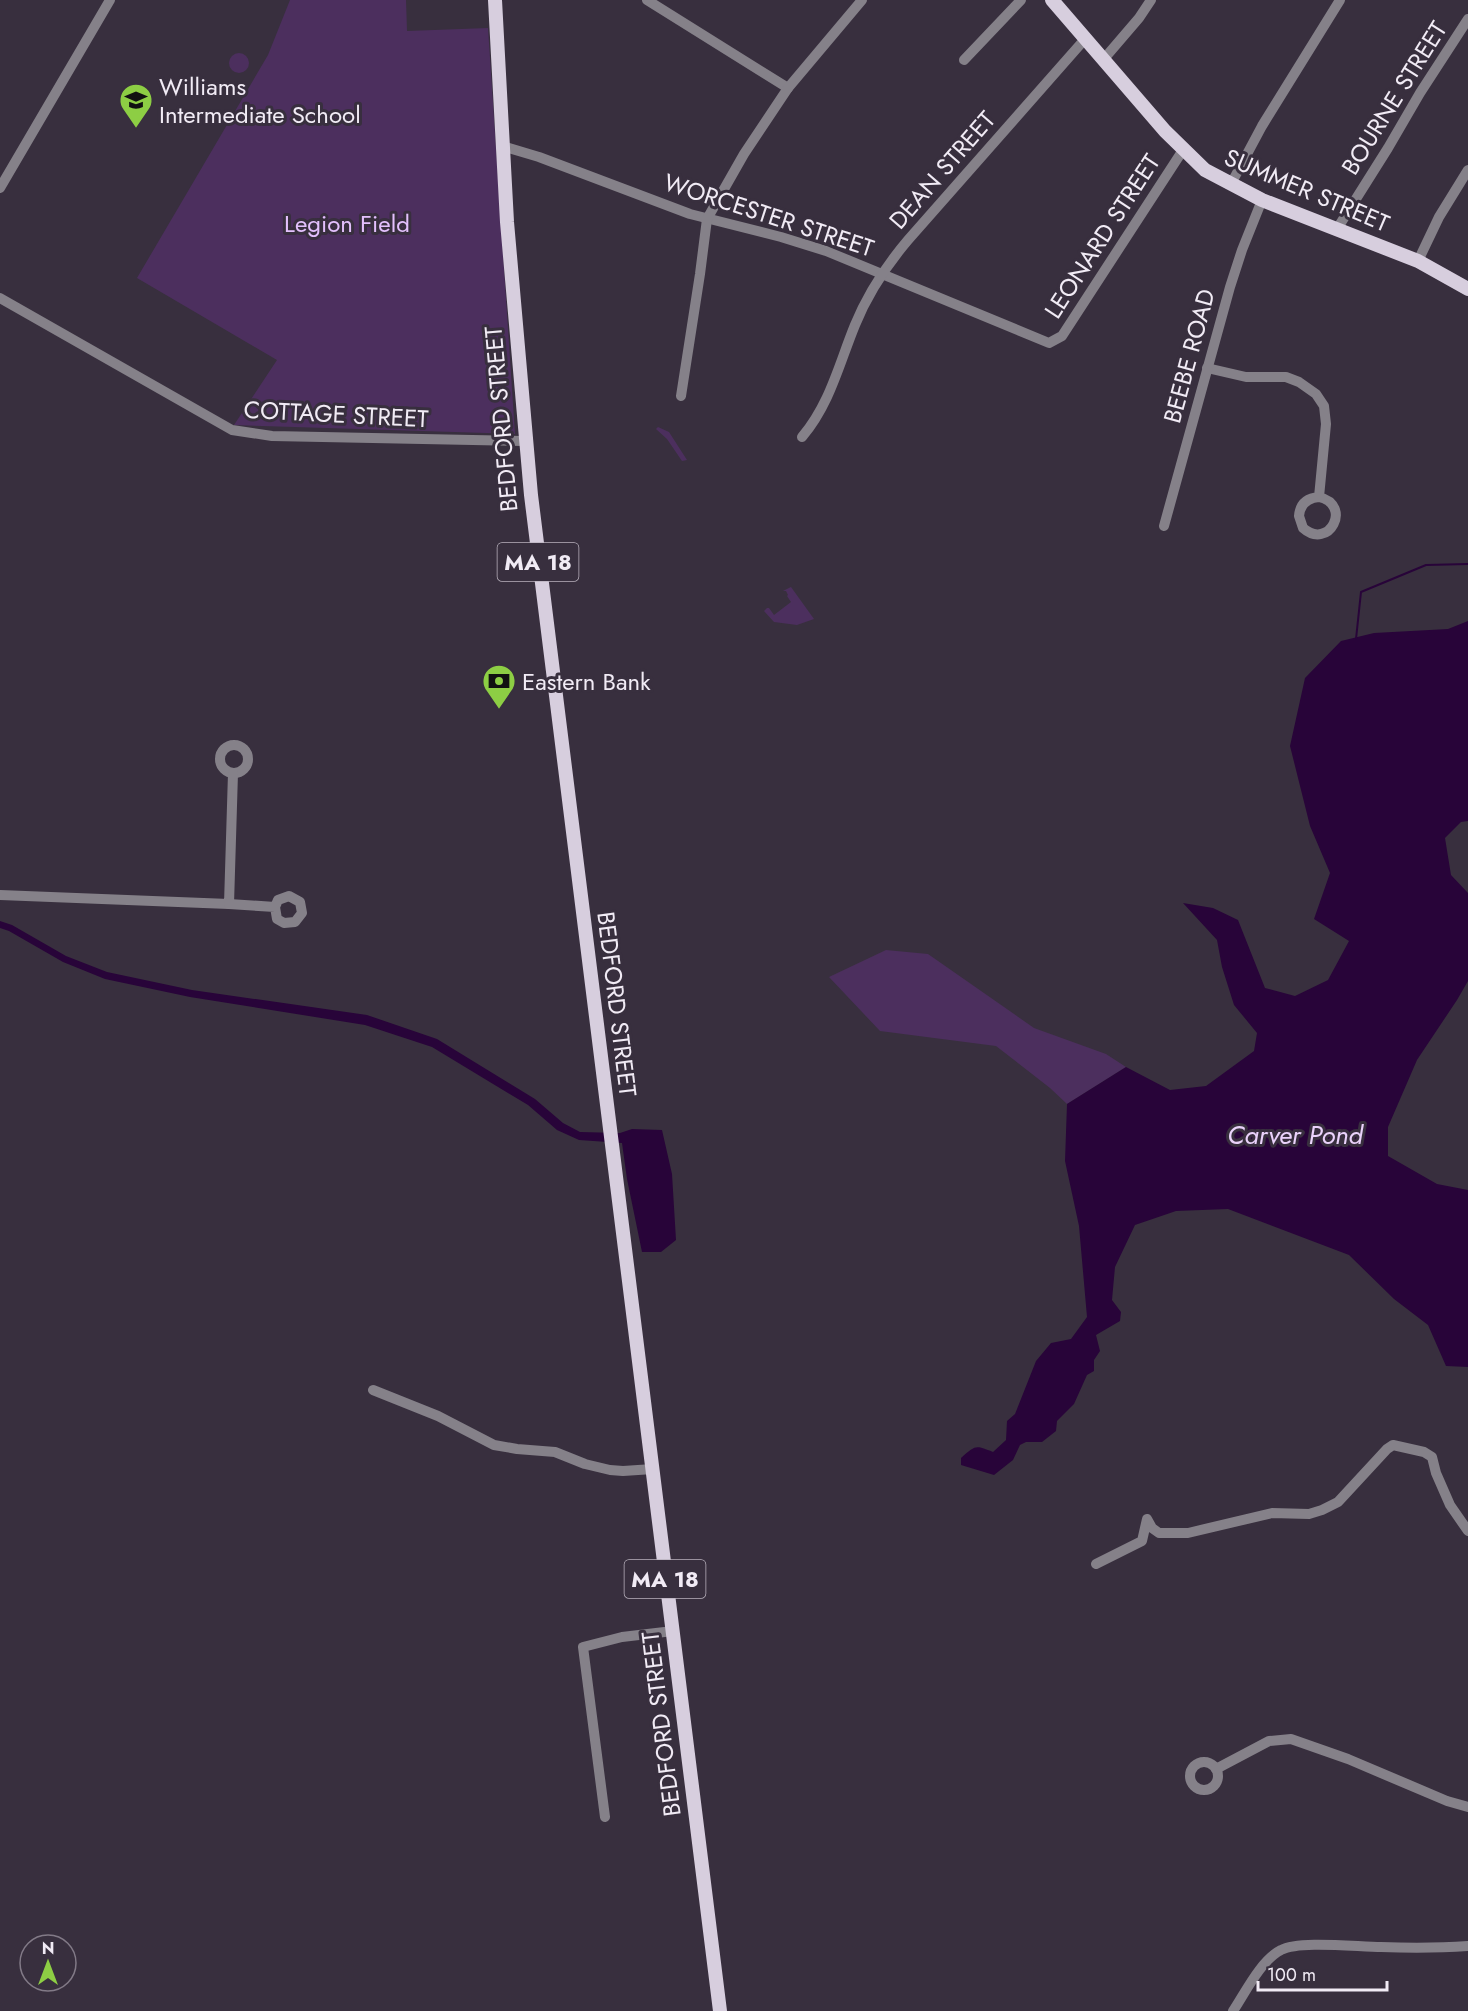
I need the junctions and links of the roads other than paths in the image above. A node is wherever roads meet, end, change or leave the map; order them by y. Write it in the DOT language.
graph roads {
  1 [pos="110,0"];
  2 [pos="495,0"];
  3 [pos="647,0"];
  4 [pos="861,0"];
  5 [pos="1021,0"];
  6 [pos="1052,0"];
  7 [pos="1151,0"];
  8 [pos="1340,0"];
  9 [pos="1468,20"];
  10 [pos="1085,39"];
  11 [pos="964,60"];
  12 [pos="1103,60"];
  13 [pos="788,88"];
  14 [pos="502,146"];
  15 [pos="1183,150"];
  16 [pos="4,170"];
  17 [pos="1468,170"];
  18 [pos="1231,184"];
  19 [pos="0,188"];
  20 [pos="1262,200"];
  21 [pos="707,219"];
  22 [pos="1337,229"];
  23 [pos="1418,261"];
  24 [pos="881,273"];
  25 [pos="1468,289"];
  26 [pos="0,298"];
  27 [pos="1053,342"];
  28 [pos="1207,368"];
  29 [pos="681,396"];
  30 [pos="802,437"];
  31 [pos="525,441"];
  32 [pos="1319,497"];
  33 [pos="1164,526"];
  34 [pos="233,773"];
  35 [pos="0,895"];
  36 [pos="229,904"];
  37 [pos="274,907"];
  38 [pos="373,1390"];
  39 [pos="653,1469"];
  40 [pos="1468,1531"];
  41 [pos="1096,1564"];
  42 [pos="673,1631"];
  43 [pos="1216,1769"];
  44 [pos="1468,1807"];
  45 [pos="605,1817"];
  46 [pos="1468,1946"];
  47 [pos="720,2011"];
  48 [pos="1233,2011"];
  1 -- 16 [label="street"];
  2 -- 14 [label="main road, BEDFORD STREET / MA 18"];
  3 -- 13 [label="street"];
  4 -- 13 [label="street"];
  5 -- 11 [label="street"];
  6 -- 10 [label="main road, SUMMER STREET"];
  7 -- 12 [label="street"];
  8 -- 18 [label="street"];
  9 -- 22 [label="street, BOURNE STREET"];
  10 -- 12 [label="main road, SUMMER STREET"];
  10 -- 24 [label="street, DEAN STREET"];
  12 -- 15 [label="main road, SUMMER STREET"];
  13 -- 21 [label="street"];
  14 -- 21 [label="street, WORCESTER STREET"];
  14 -- 31 [label="main road, BEDFORD STREET / MA 18"];
  15 -- 18 [label="main road, SUMMER STREET"];
  15 -- 27 [label="street, LEONARD STREET"];
  16 -- 19 [label="street"];
  17 -- 23 [label="street"];
  18 -- 20 [label="main road, SUMMER STREET"];
  20 -- 22 [label="main road, SUMMER STREET"];
  20 -- 28 [label="street, BEEBE ROAD"];
  21 -- 24 [label="street, WORCESTER STREET"];
  21 -- 29 [label="street"];
  22 -- 23 [label="main road, SUMMER STREET"];
  23 -- 25 [label="main road, SUMMER STREET"];
  24 -- 27 [label="street, WORCESTER STREET"];
  24 -- 30 [label="street, DEAN STREET"];
  26 -- 31 [label="street, COTTAGE STREET"];
  28 -- 32 [label="street"];
  28 -- 33 [label="street, BEEBE ROAD"];
  31 -- 39 [label="main road, BEDFORD STREET / MA 18"];
  34 -- 36 [label="street"];
  35 -- 36 [label="street"];
  36 -- 37 [label="street"];
  38 -- 39 [label="street"];
  39 -- 42 [label="main road, BEDFORD STREET / MA 18"];
  40 -- 41 [label="street"];
  42 -- 45 [label="street"];
  42 -- 47 [label="main road, BEDFORD STREET / MA 18"];
  43 -- 44 [label="street"];
  46 -- 48 [label="street"];
}
